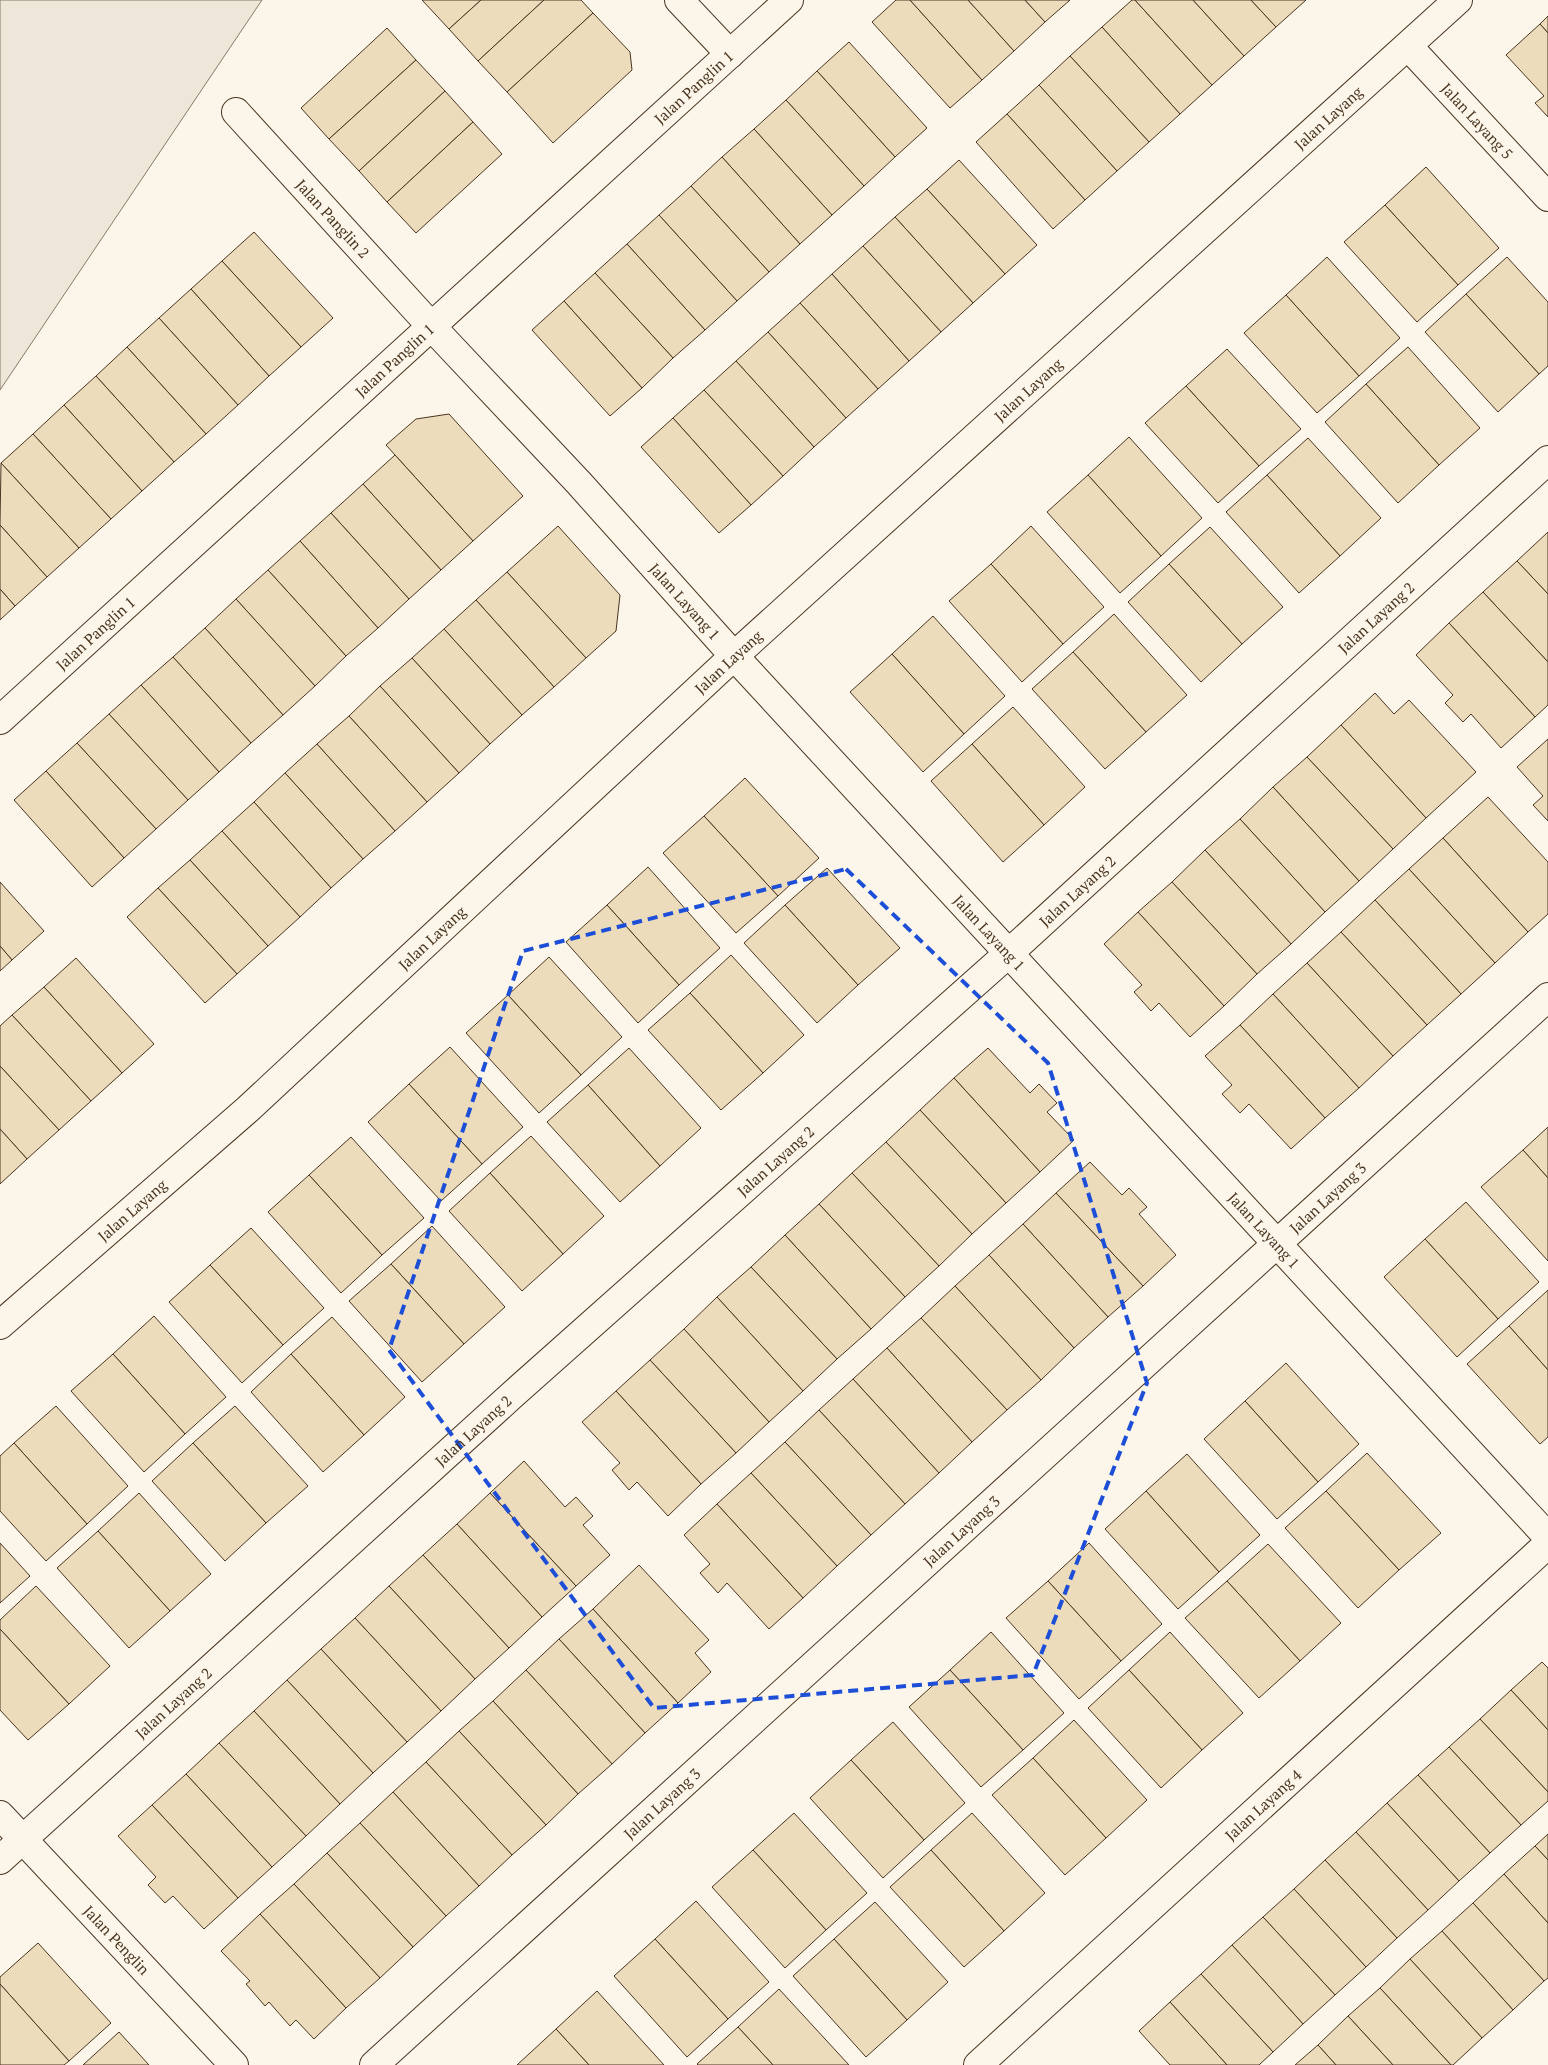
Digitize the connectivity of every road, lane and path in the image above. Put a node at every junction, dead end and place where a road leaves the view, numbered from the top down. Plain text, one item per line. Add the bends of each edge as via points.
1 (679, 0) edge
2 (789, 0) edge
3 (1458, 0) edge
4 (1408, 46) junction
5 (730, 54) junction
6 (236, 112) dead end
7 (1548, 197) edge
8 (431, 326) junction
9 (1548, 460) edge
10 (734, 656) junction
11 (0, 720) edge
12 (1009, 953) junction
13 (1548, 998) edge
14 (1277, 1244) junction
15 (0, 1325) edge
16 (1548, 1537) edge
17 (1548, 1544) edge
18 (0, 1815) edge
19 (23, 1839) junction
20 (0, 1860) edge
21 (234, 2065) edge
22 (374, 2065) edge
23 (978, 2065) edge

1 - 5 street
2 - 5 street, Jalan Panglin 1
3 - 4 street, Jalan Layang
4 - 7 street, Jalan Layang 5
4 - 10 street, Jalan Layang
5 - 8 street, Jalan Panglin 1
6 - 8 street, Jalan Panglin 2
8 - 10 street, Jalan Layang 1
8 - 11 street, Jalan Panglin 1
9 - 12 street, Jalan Layang 2
10 - 12 street, Jalan Layang 1
10 - 15 street, Jalan Layang via 248,1109
12 - 14 street, Jalan Layang 1
12 - 19 street, Jalan Layang 2 via 511,1396
13 - 14 street, Jalan Layang 3
14 - 16 street, Jalan Layang 1
14 - 22 street, Jalan Layang 3
17 - 23 street, Jalan Layang 4
18 - 19 street, Jalan Penglin
19 - 20 street, Jalan Layang 2
19 - 21 street, Jalan Penglin

